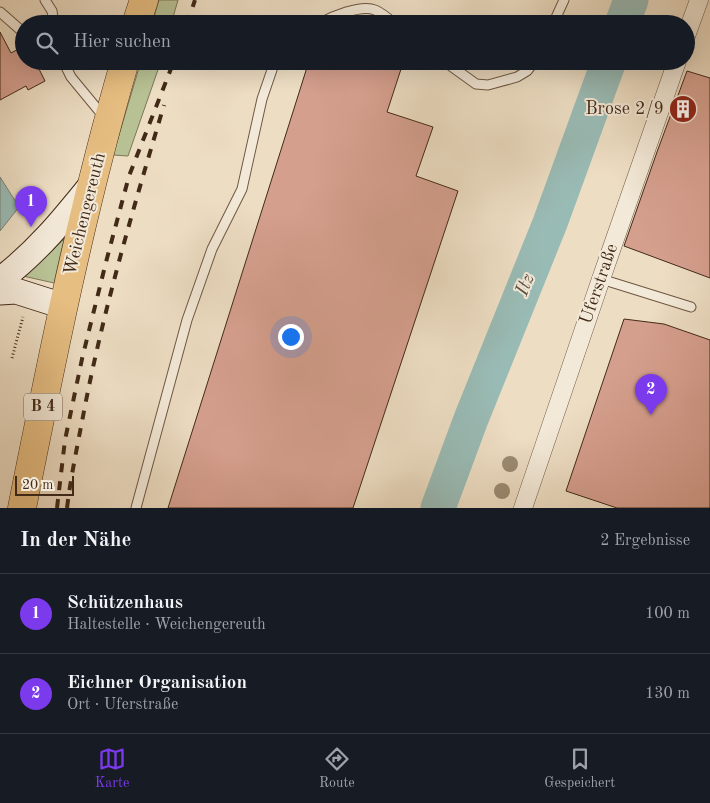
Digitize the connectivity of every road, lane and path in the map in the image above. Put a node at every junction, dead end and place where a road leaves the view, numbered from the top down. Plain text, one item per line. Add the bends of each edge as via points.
1 (45, 0) edge
2 (144, 0) edge
3 (564, 0) edge
4 (699, 0) edge
5 (0, 12) edge
6 (53, 15) edge
7 (139, 15) edge
8 (337, 15) edge
9 (382, 15) edge
10 (557, 15) edge
11 (694, 15) edge
12 (15, 25) edge
13 (68, 70) edge
14 (122, 70) edge
15 (272, 70) edge
16 (457, 70) edge
17 (528, 70) edge
18 (674, 70) edge
19 (108, 121) junction
20 (92, 184) junction
21 (601, 279) junction
22 (0, 280) edge
23 (0, 292) edge
24 (28, 294) junction
25 (63, 306) junction
26 (691, 307) dead end
27 (12, 358) dead end
28 (22, 508) edge
29 (136, 508) edge
30 (523, 508) edge

1 - 6 lane
2 - 7 main road
3 - 10 lane
4 - 11 street
5 - 12 lane
8 - 9 lane via 365,8
13 - 19 lane
14 - 19 main road, Weichengereuth / B 4
15 - 29 lane via 262,98 242,188 212,249 187,320
16 - 17 lane via 476,84 488,85 517,77
18 - 21 street, Uferstraße
19 - 20 main road, Weichengereuth / B 4
20 - 22 street via 57,228 23,263
20 - 25 main road, Weichengereuth / B 4
21 - 26 lane
21 - 30 street, Uferstraße
23 - 24 street
24 - 25 street
24 - 27 path
25 - 28 main road, B 4

